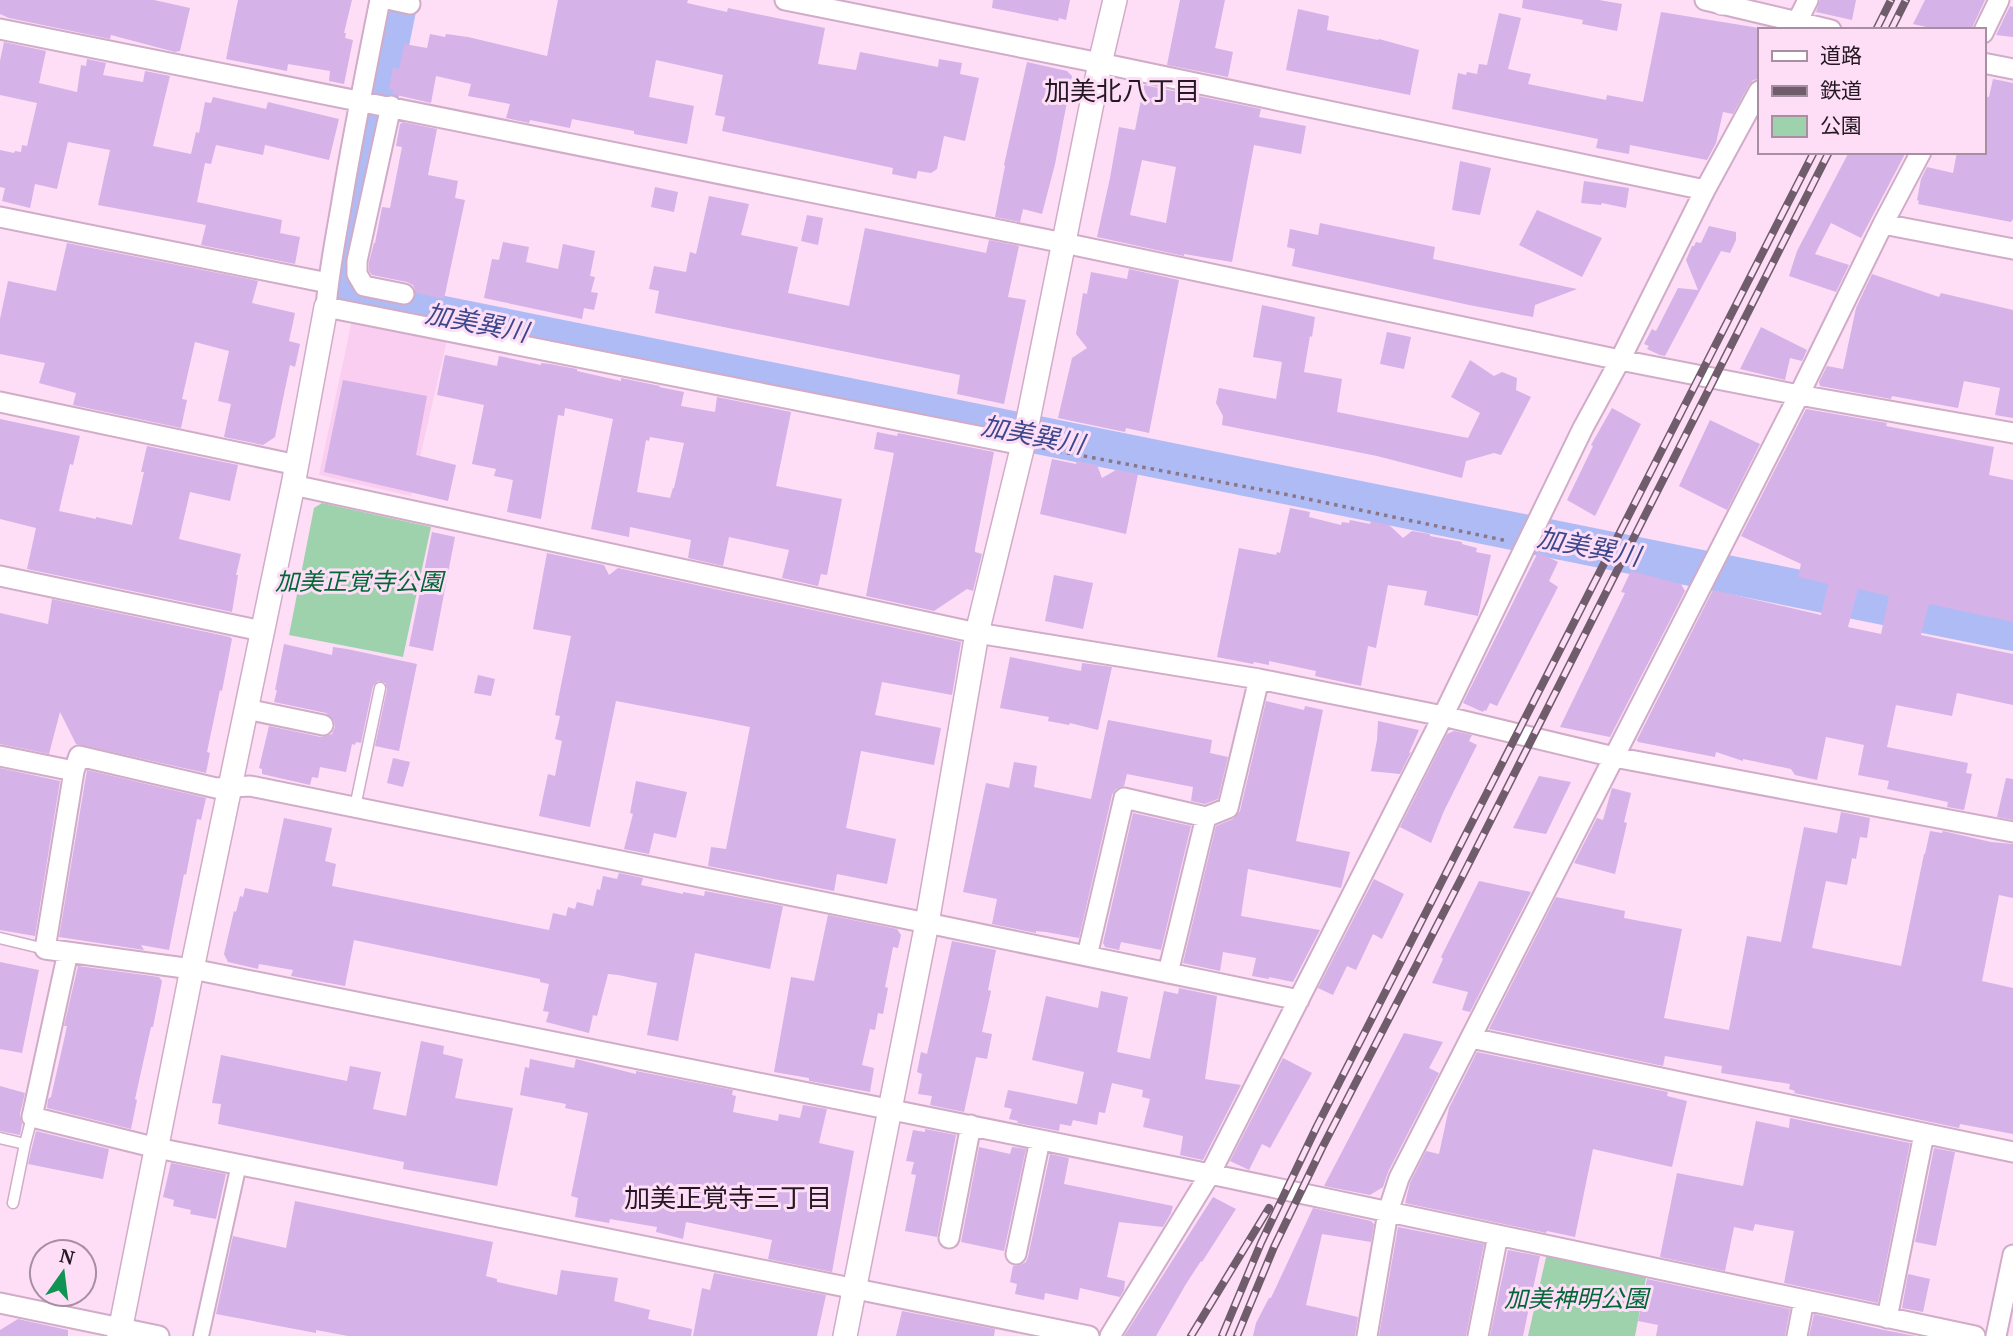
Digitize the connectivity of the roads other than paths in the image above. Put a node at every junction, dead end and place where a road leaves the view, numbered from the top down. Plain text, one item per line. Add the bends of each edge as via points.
1 (380, 0) edge
2 (785, 0) edge
3 (1115, 0) edge
4 (1808, 0) edge
5 (1999, 0) edge
6 (1716, 1) edge
7 (1795, 26) edge
8 (1812, 28) edge
9 (0, 29) edge
10 (1985, 29) edge
11 (1100, 63) junction
12 (1985, 63) edge
13 (2013, 69) edge
14 (1758, 93) edge
15 (376, 104) junction
16 (1920, 154) edge
17 (1705, 190) junction
18 (0, 217) edge
19 (354, 220) junction
20 (1883, 224) junction
21 (1064, 243) junction
22 (2013, 249) edge
23 (346, 259) junction
24 (328, 283) junction
25 (404, 294) dead end
26 (327, 307) junction
27 (1620, 359) junction
28 (1799, 395) junction
29 (0, 402) edge
30 (2013, 433) edge
31 (1025, 436) junction
32 (295, 475) junction
33 (0, 576) edge
34 (261, 631) junction
35 (977, 633) junction
36 (1259, 679) junction
37 (380, 688) dead end
38 (246, 709) junction
39 (1443, 716) junction
40 (323, 725) dead end
41 (0, 756) edge
42 (1614, 757) junction
43 (74, 771) junction
44 (230, 786) junction
45 (355, 807) junction
46 (1206, 817) junction
47 (2013, 832) edge
48 (927, 923) junction
49 (0, 938) edge
50 (45, 949) junction
51 (68, 952) junction
52 (1087, 956) junction
53 (192, 969) junction
54 (1168, 973) junction
55 (1299, 1000) junction
56 (1471, 1038) junction
57 (890, 1109) junction
58 (32, 1117) junction
59 (971, 1125) junction
60 (1924, 1133) junction
61 (0, 1138) edge
62 (1040, 1139) junction
63 (24, 1144) junction
64 (157, 1148) junction
65 (2013, 1152) edge
66 (239, 1164) junction
67 (1210, 1174) junction
68 (13, 1202) dead end
69 (1388, 1212) junction
70 (1498, 1235) junction
71 (949, 1238) dead end
72 (1016, 1254) dead end
73 (2013, 1255) edge
74 (854, 1289) junction
75 (1804, 1300) junction
76 (0, 1303) edge
77 (1887, 1318) junction
78 (120, 1332) edge
79 (159, 1336) edge
80 (201, 1336) edge
81 (845, 1336) edge
82 (1089, 1336) edge
83 (1110, 1336) edge
84 (1367, 1336) edge
85 (1478, 1336) edge
86 (1797, 1336) edge
87 (1975, 1336) edge
88 (1996, 1336) edge

1 - 15 street
2 - 11 street
3 - 11 street
4 - 7 street
5 - 10 street
6 - 7 street
7 - 8 street
9 - 15 street
11 - 17 street
11 - 21 street
12 - 13 street
14 - 17 street
15 - 19 street
15 - 19 street
15 - 21 street
16 - 20 street
17 - 27 street
18 - 24 street
19 - 23 street
19 - 23 street
20 - 22 street
20 - 28 street
21 - 27 street
21 - 31 street
23 - 24 street
23 - 25 street via 364,286
24 - 26 street
26 - 31 street
26 - 32 street
27 - 28 street
27 - 39 street
28 - 30 street
28 - 42 street
29 - 32 street
31 - 35 street
32 - 34 street
32 - 35 street
33 - 34 street
34 - 38 street
35 - 36 street
35 - 48 street
36 - 39 street
36 - 46 street via 1228,808
37 - 45 lane
38 - 40 street
38 - 44 street
39 - 42 street
39 - 55 street
41 - 43 street
42 - 47 street
42 - 56 street
43 - 44 street via 79,756 216,788
43 - 50 street
44 - 45 street
44 - 53 street
45 - 48 street
46 - 52 street via 1124,798
46 - 54 street
48 - 52 street
48 - 57 street
49 - 50 lane
50 - 51 street
51 - 53 street
51 - 58 street
52 - 54 street
53 - 57 street
53 - 64 street
54 - 55 street
55 - 67 street
56 - 60 street
56 - 69 street via 1399,1178
57 - 59 street
57 - 74 street
58 - 63 lane
58 - 64 street
59 - 62 street
59 - 71 street
60 - 65 street
60 - 77 street
61 - 63 lane
62 - 67 street
62 - 72 street
63 - 68 lane
64 - 66 street
64 - 78 street
66 - 74 street
66 - 80 street
67 - 69 street
67 - 83 street
69 - 70 street
69 - 84 street
70 - 75 street
70 - 85 street
73 - 88 street
74 - 81 street
74 - 82 street
75 - 77 street
75 - 86 street
76 - 78 street
77 - 87 street
78 - 79 street

